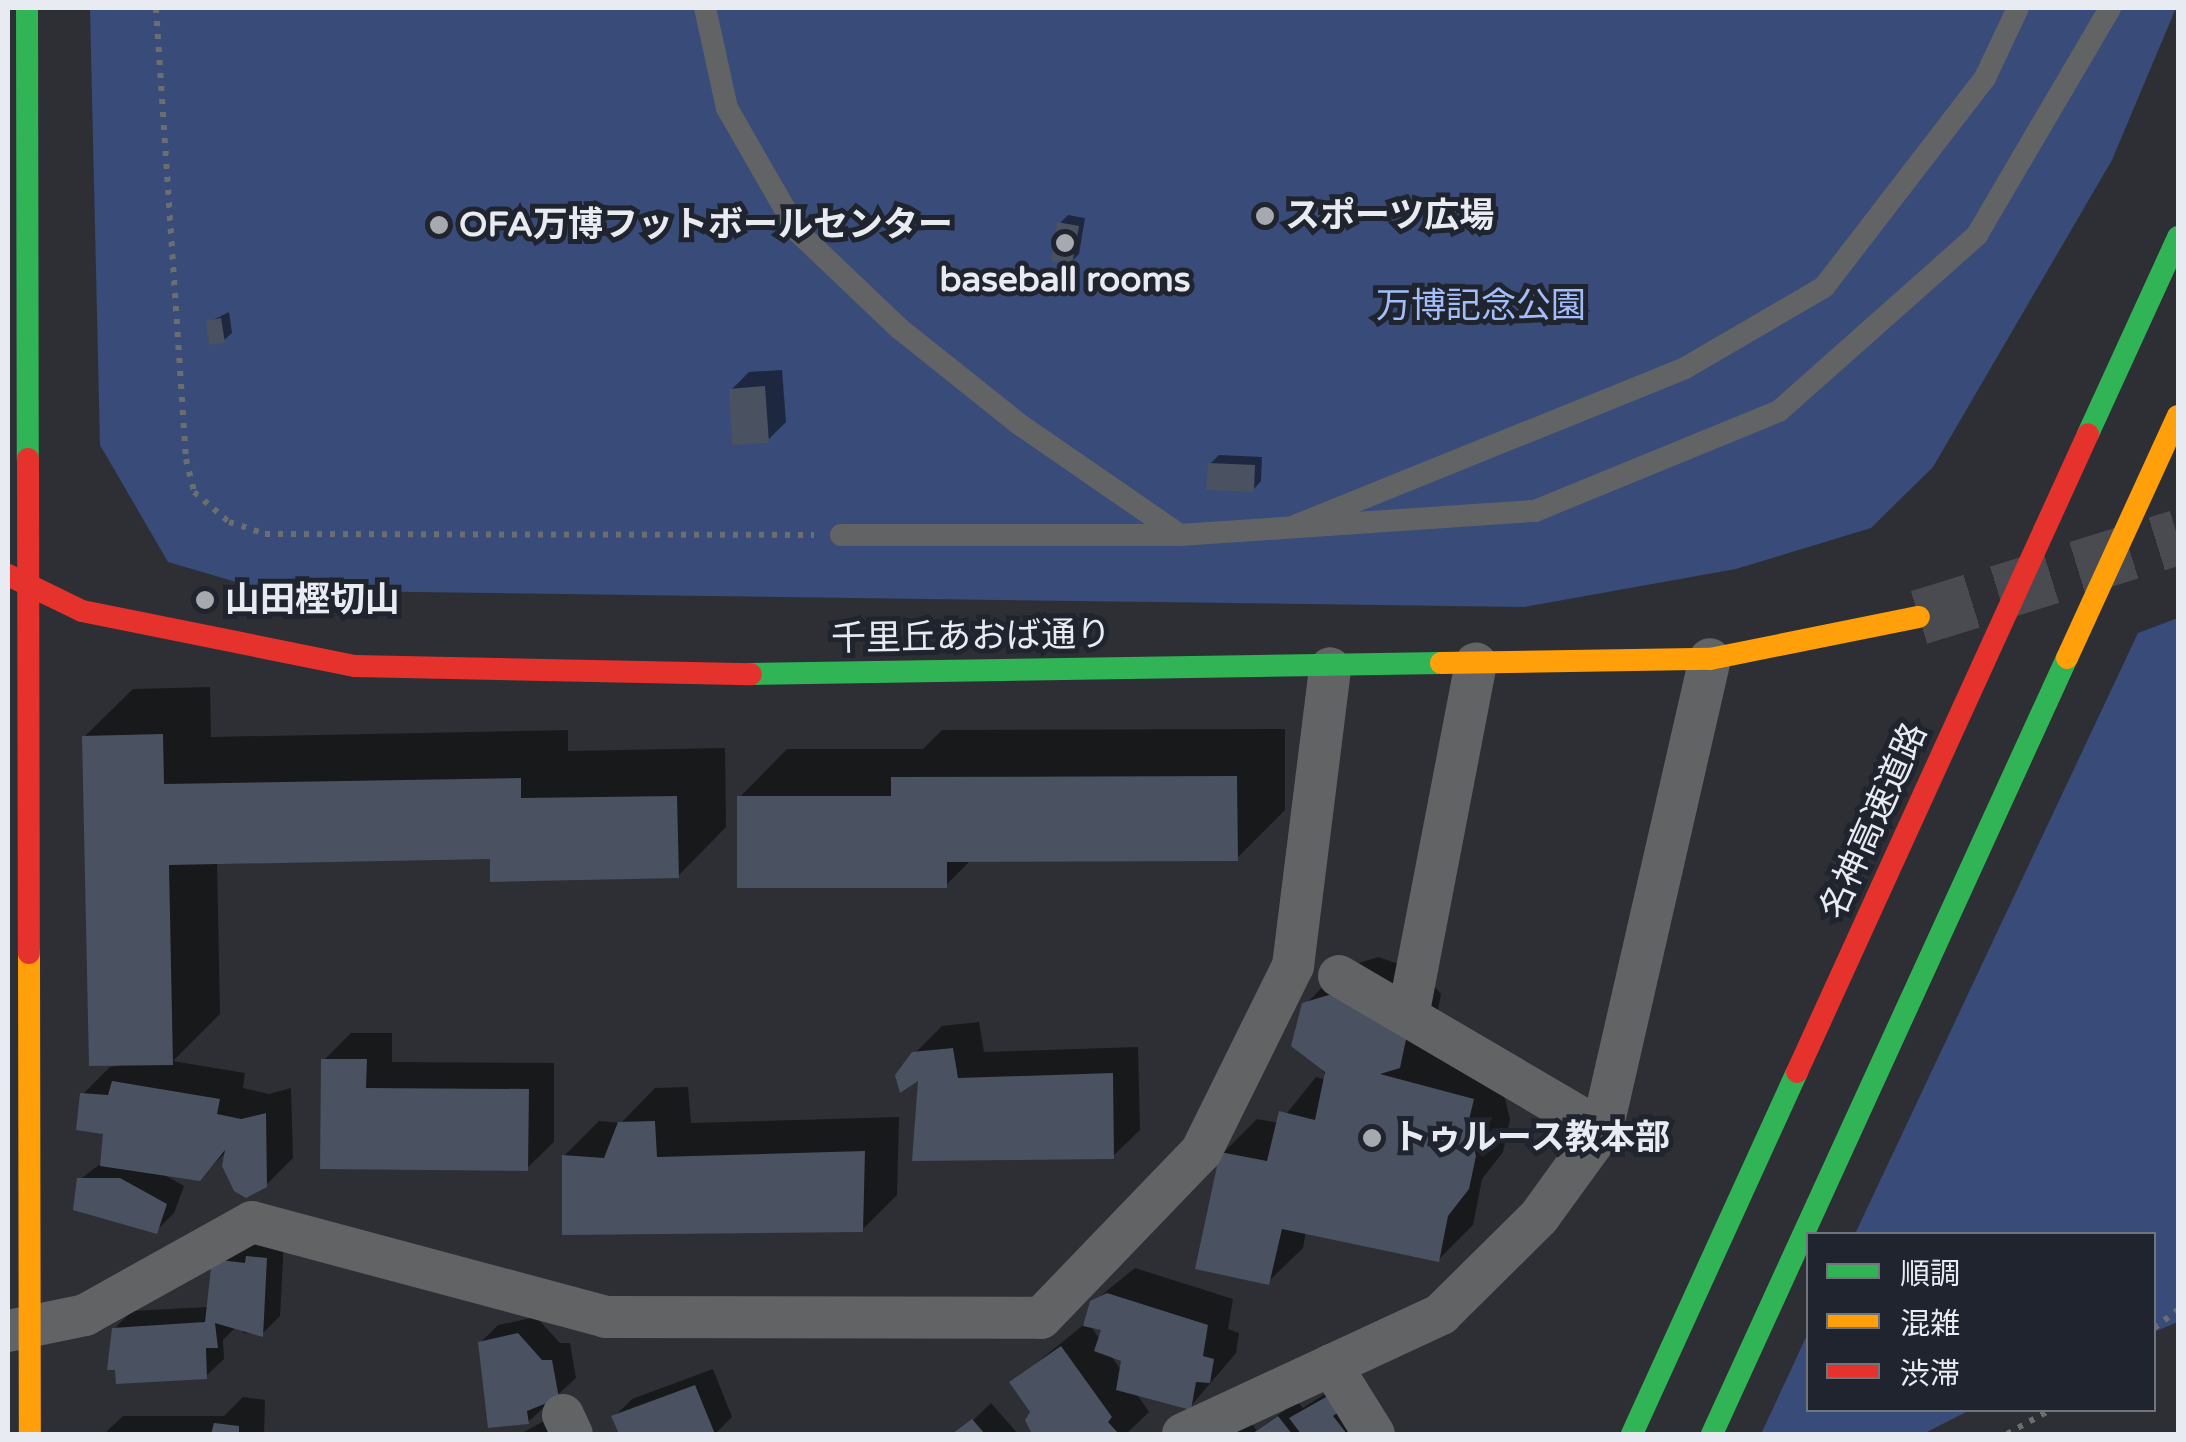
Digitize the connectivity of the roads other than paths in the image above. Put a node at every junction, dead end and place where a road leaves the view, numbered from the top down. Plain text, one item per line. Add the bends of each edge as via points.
1 (27, 8) edge
2 (705, 8) edge
3 (2018, 8) edge
4 (2110, 8) edge
5 (2178, 237) edge
6 (2178, 416) edge
7 (1280, 532) junction
8 (841, 535) road end
9 (1180, 535) junction
10 (8, 575) edge
11 (30, 586) junction
12 (1920, 616) tunnel mouth
13 (1710, 659) junction
14 (1476, 664) junction
15 (1330, 668) junction
16 (1338, 976) dead end
17 (1408, 1016) junction
18 (1602, 1130) junction
19 (19, 1330) edge
20 (1331, 1365) junction
21 (30, 1434) edge
22 (1184, 1434) edge
23 (1374, 1434) edge
24 (1632, 1434) edge
25 (1712, 1434) edge

1 - 11 main road
2 - 9 lane via 727,108 798,232 900,329 1019,424
3 - 7 lane via 1985,78 1824,286 1685,368
4 - 7 lane via 1977,236 1779,411 1535,511
5 - 24 main road, 名神高速道路
6 - 25 main road
7 - 9 lane
8 - 9 lane
10 - 11 main road, 千里丘あおば通り
11 - 15 main road, 千里丘あおば通り via 82,611 354,666 684,676
11 - 19 main road
12 - 13 main road, 千里丘あおば通り
13 - 14 main road, 千里丘あおば通り
13 - 18 street
14 - 15 main road, 千里丘あおば通り
14 - 17 street
15 - 19 street via 1293,966 1201,1152 1041,1318 606,1317 252,1222 85,1315
16 - 17 street
17 - 18 street
18 - 20 street via 1540,1217 1441,1314
19 - 21 main road
20 - 22 street
20 - 23 street

